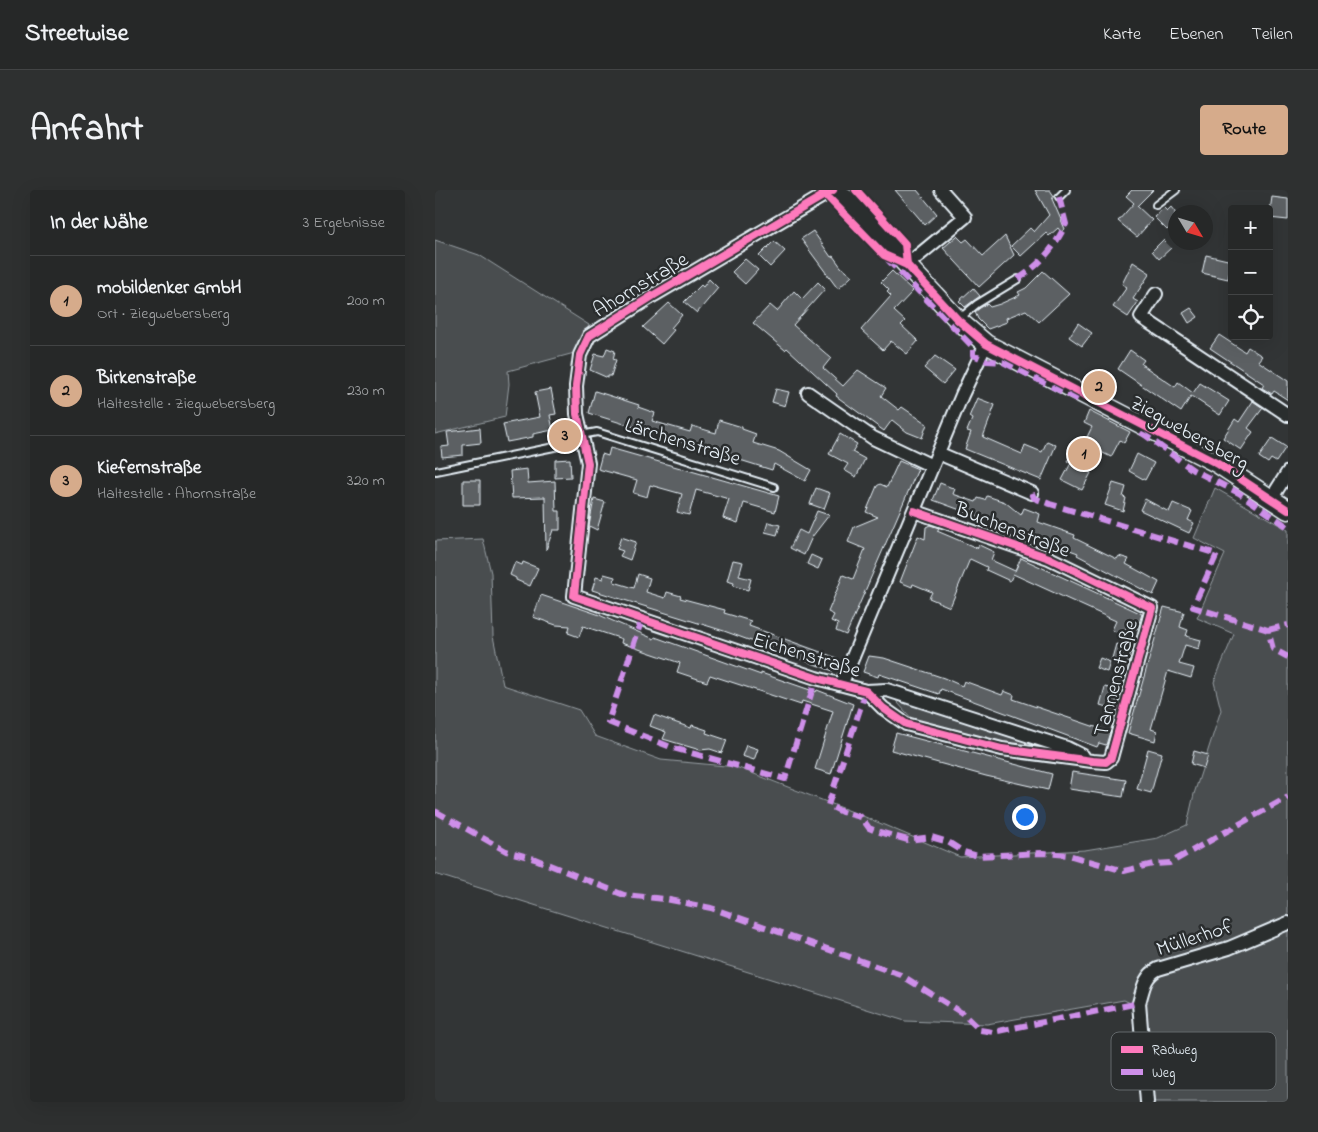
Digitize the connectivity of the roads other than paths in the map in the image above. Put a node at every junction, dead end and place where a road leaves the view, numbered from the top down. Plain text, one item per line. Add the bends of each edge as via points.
1 (833, 190) edge
2 (837, 190) edge
3 (941, 190) edge
4 (1066, 190) edge
5 (1176, 190) edge
6 (1059, 197) dead end
7 (1156, 205) dead end
8 (907, 264) junction
9 (1019, 279) dead end
10 (1156, 294) dead end
11 (958, 320) junction
12 (986, 344) junction
13 (807, 393) dead end
14 (1288, 415) edge
15 (581, 435) junction
16 (938, 453) junction
17 (932, 466) junction
18 (436, 471) dead end
19 (1288, 472) edge
20 (774, 486) dead end
21 (1032, 493) dead end
22 (1271, 499) junction
23 (1288, 510) edge
24 (914, 511) junction
25 (574, 596) joint
26 (1152, 608) joint
27 (842, 683) junction
28 (866, 691) junction
29 (1111, 758) joint
30 (1092, 761) junction
31 (1288, 923) edge
32 (1141, 1032) edge

1 - 15 street, Ahornstraße via 589,336 580,355 576,386
2 - 8 main road, Ziegwebersberg
3 - 8 street via 965,218
4 - 6 lane
5 - 7 lane
8 - 11 main road, Ziegwebersberg
9 - 11 lane via 977,304
10 - 14 street via 1141,317
11 - 12 main road, Ziegwebersberg
12 - 16 street
12 - 22 main road, Ziegwebersberg via 1194,451
13 - 17 street via 873,438
15 - 18 lane via 565,445
15 - 20 lane, Lärchenstraße via 597,432
15 - 25 street, Ahornstraße via 587,463
16 - 17 street
16 - 21 street
17 - 24 street
19 - 22 street
22 - 23 main road, Ziegwebersberg
24 - 26 street, Buchenstraße via 1049,558
24 - 27 street
25 - 27 street, Eichenstraße via 816,678
26 - 29 street, Tannenstraße
27 - 28 street, Eichenstraße
28 - 30 street, Eichenstraße via 887,690 1067,748
28 - 30 street, Eichenstraße via 906,724 1002,749
29 - 30 street, Eichenstraße via 1105,762
31 - 32 street, Müllerhof via 1229,948 1150,974 1142,988 1139,1003

